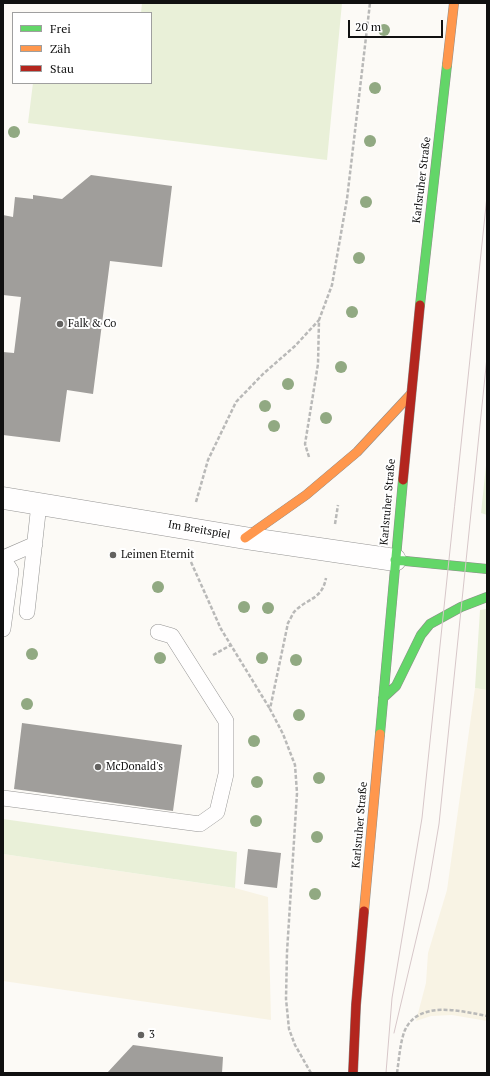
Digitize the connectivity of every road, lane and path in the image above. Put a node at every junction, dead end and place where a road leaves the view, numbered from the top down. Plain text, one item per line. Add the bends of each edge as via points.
1 (370, 3) edge
2 (454, 3) edge
3 (319, 320) junction
4 (410, 395) junction
5 (327, 478) junction
6 (3, 498) edge
7 (39, 504) junction
8 (191, 529) junction
9 (245, 538) junction
10 (35, 544) junction
11 (330, 551) junction
12 (3, 558) edge
13 (395, 560) junction
14 (487, 570) edge
15 (487, 597) edge
16 (27, 612) dead end
17 (3, 629) edge
18 (158, 632) dead end
19 (383, 698) junction
20 (270, 709) junction
21 (3, 798) edge
22 (487, 1016) edge
23 (311, 1073) edge
24 (353, 1073) edge
25 (396, 1073) edge

1 - 3 path via 347,199 332,285
2 - 4 main road, Karlsruher Straße
3 - 5 path via 318,364 305,444 307,454
3 - 8 path via 236,402 208,460
4 - 5 main road via 357,452
4 - 13 main road, Karlsruher Straße
5 - 9 main road
5 - 11 path via 340,494
6 - 7 street, Im Breitspiel
7 - 8 street, Im Breitspiel
7 - 10 lane
8 - 9 street, Im Breitspiel
8 - 20 path via 191,562 221,628
9 - 11 street, Im Breitspiel
10 - 12 lane
10 - 16 lane
11 - 13 street, Im Breitspiel
11 - 20 path via 324,588 294,612 288,623
12 - 17 lane via 11,571
13 - 14 main road
13 - 19 main road, Karlsruher Straße
15 - 19 main road via 461,607 430,624 421,635 396,686
18 - 21 lane via 172,636 226,721 226,774 217,812 200,824
19 - 24 main road, Karlsruher Straße via 356,1005
20 - 23 path via 295,765 297,793 286,999 289,1029
22 - 25 path via 439,1010 414,1017 405,1031

